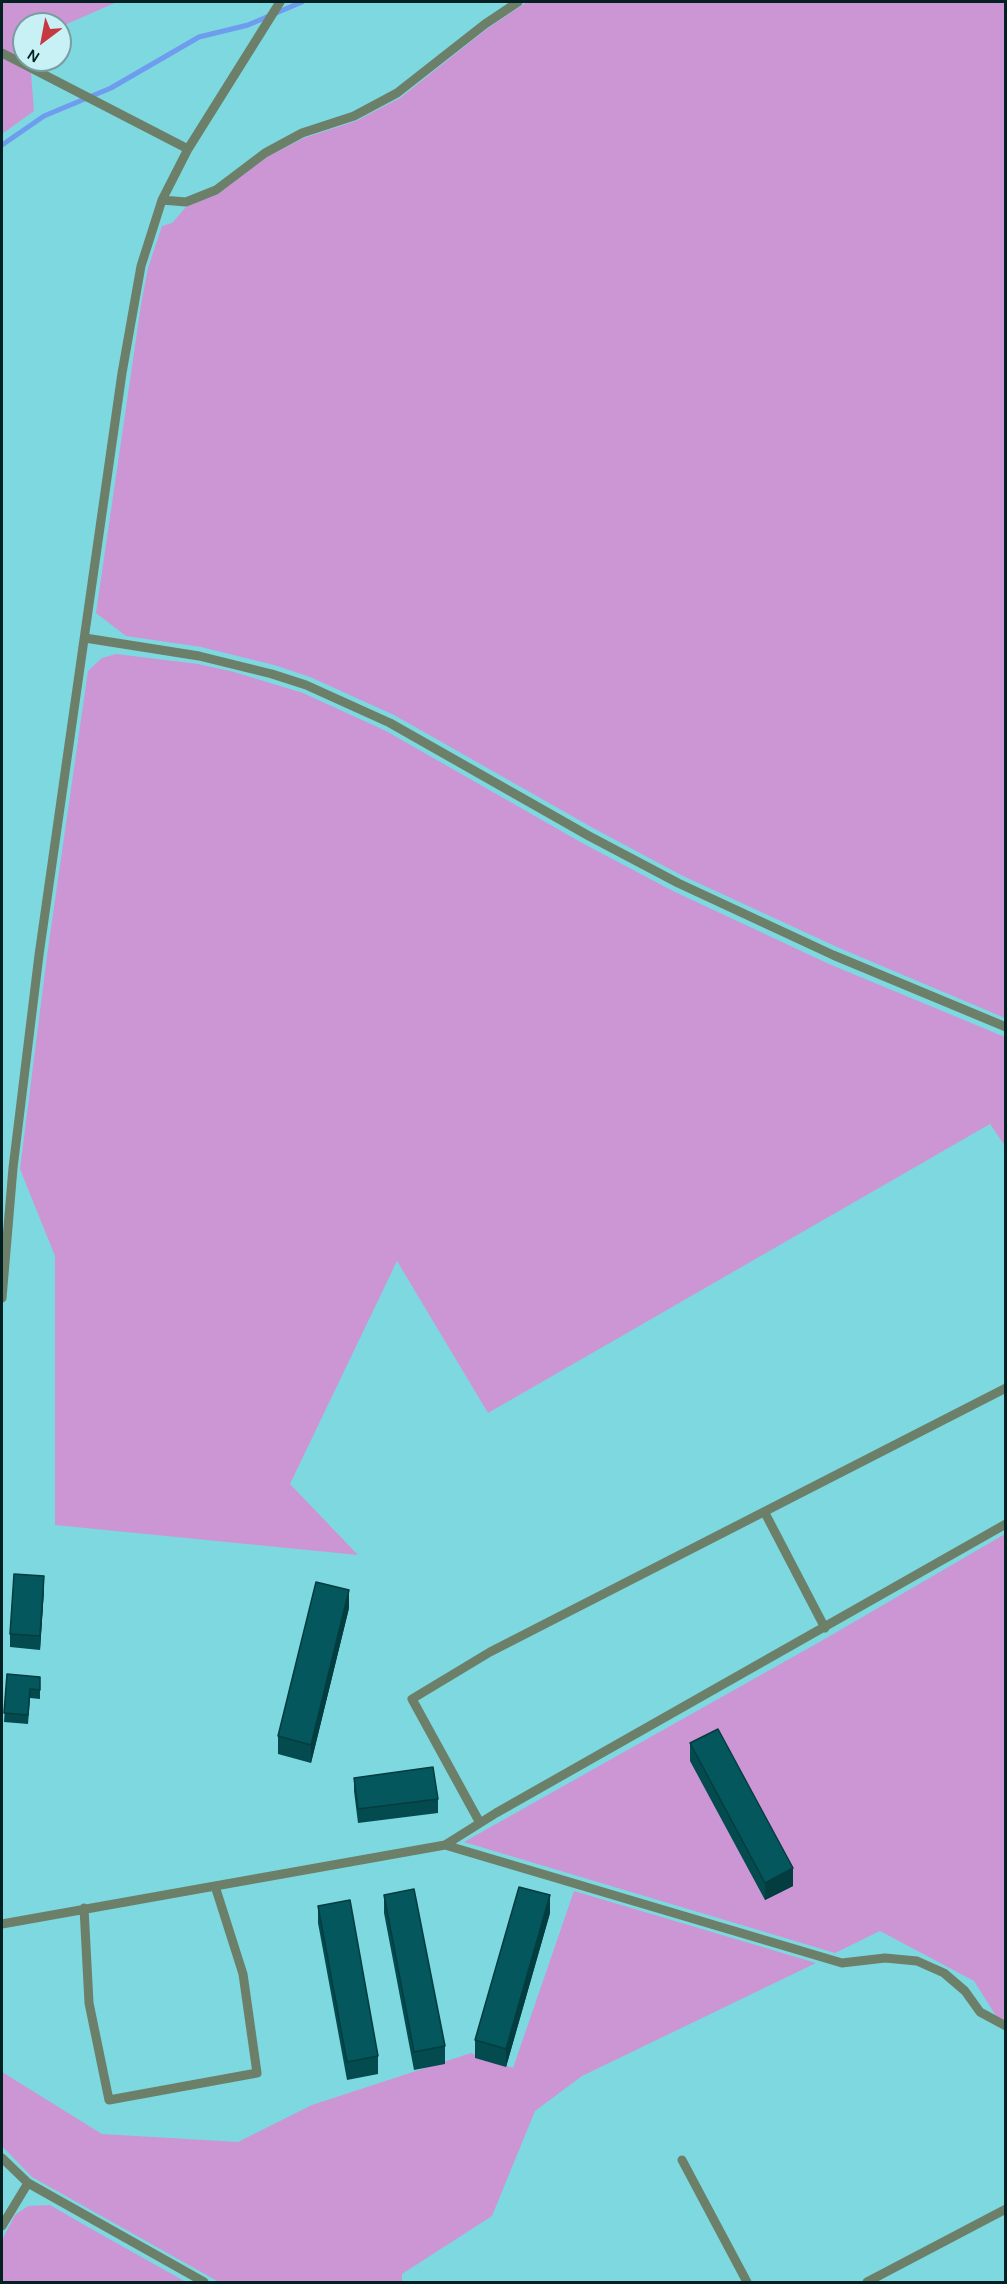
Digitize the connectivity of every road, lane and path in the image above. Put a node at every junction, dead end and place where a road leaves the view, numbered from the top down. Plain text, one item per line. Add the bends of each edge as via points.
1 (280, 2) edge
2 (518, 2) edge
3 (2, 52) edge
4 (188, 149) junction
5 (162, 200) junction
6 (85, 638) junction
7 (1005, 1027) edge
8 (2, 1298) edge
9 (1005, 1388) edge
10 (765, 1513) junction
11 (1005, 1524) edge
12 (825, 1628) junction
13 (480, 1824) junction
14 (445, 1845) junction
15 (215, 1886) junction
16 (84, 1908) junction
17 (2, 1924) edge
18 (1005, 2026) edge
19 (2, 2158) edge
20 (682, 2160) dead end
21 (28, 2183) junction
22 (1005, 2208) edge
23 (2, 2226) edge
24 (204, 2283) edge
25 (747, 2283) edge
26 (867, 2283) edge

1 - 4 lane
2 - 5 lane via 397,93 354,116 302,134 265,153 216,190 186,202
3 - 4 lane
4 - 5 lane
5 - 6 lane via 133,304
6 - 7 lane via 200,656 306,685 390,723 678,883 833,956
6 - 8 lane via 12,1168
9 - 10 lane
10 - 12 lane
10 - 13 lane via 490,1652 412,1699
11 - 12 lane
12 - 13 lane
13 - 14 lane
14 - 15 lane
14 - 18 lane via 842,1963 885,1958 916,1961 950,1977 980,2012
15 - 16 lane
15 - 16 lane via 243,1974 257,2073 109,2100 89,2003
16 - 17 lane
19 - 21 lane
20 - 25 lane
21 - 23 lane
21 - 24 lane
22 - 26 lane

